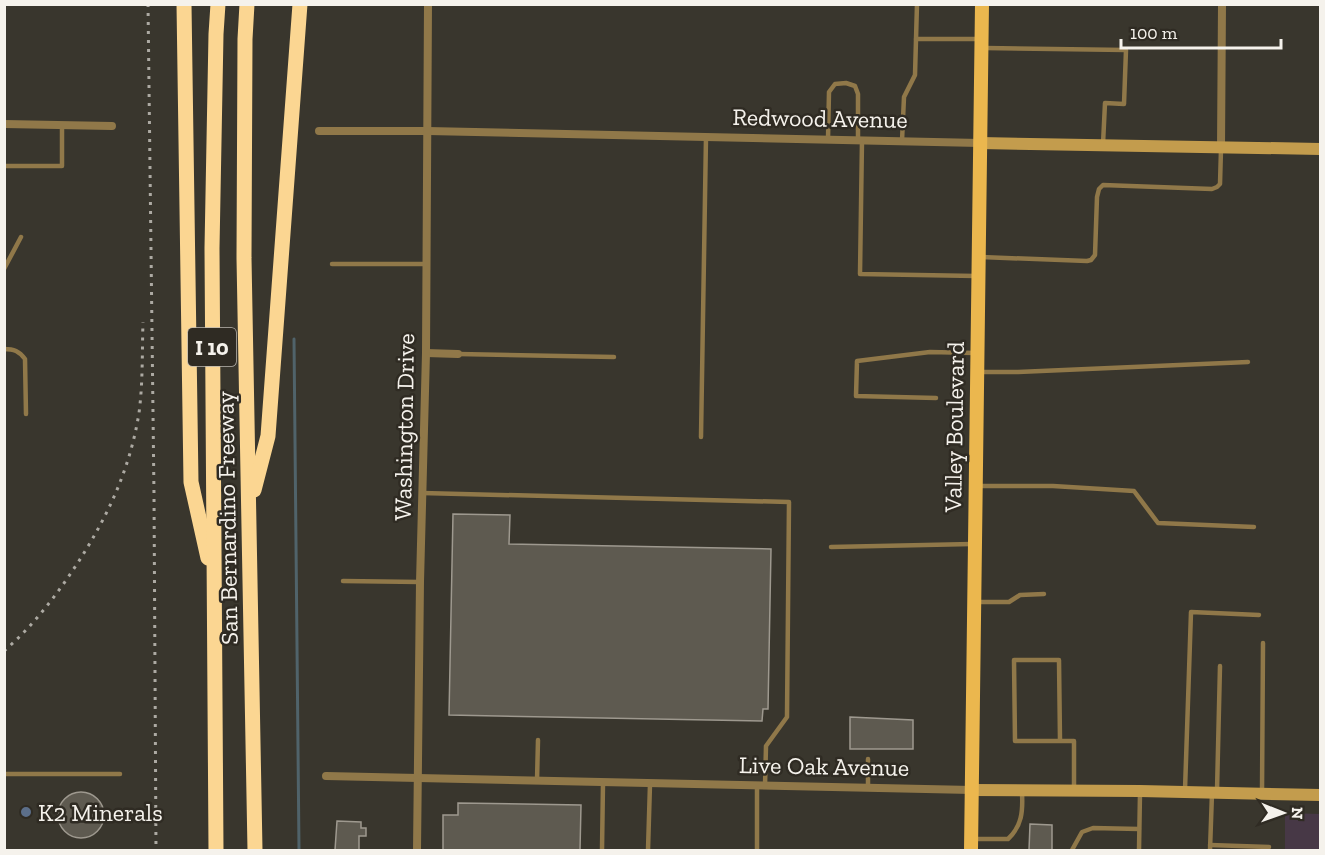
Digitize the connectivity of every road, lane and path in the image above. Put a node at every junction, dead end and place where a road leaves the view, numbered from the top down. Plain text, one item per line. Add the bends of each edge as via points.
1 (184, 4) edge
2 (218, 4) edge
3 (247, 4) edge
4 (300, 4) edge
5 (429, 4) edge
6 (917, 4) edge
7 (982, 4) edge
8 (1222, 4) edge
9 (916, 39) junction
10 (982, 43) junction
11 (4, 124) edge
12 (62, 126) junction
13 (112, 126) dead end
14 (319, 131) dead end
15 (428, 131) junction
16 (706, 137) junction
17 (828, 140) junction
18 (860, 140) junction
19 (902, 141) junction
20 (980, 143) junction
21 (1103, 145) junction
22 (1221, 147) junction
23 (1320, 149) edge
24 (4, 166) edge
25 (21, 237) dead end
26 (979, 257) junction
27 (332, 264) dead end
28 (427, 264) junction
29 (4, 269) edge
30 (978, 276) junction
31 (4, 349) edge
32 (426, 353) junction
33 (977, 353) junction
34 (458, 354) joint
35 (614, 357) dead end
36 (1248, 362) dead end
37 (977, 372) junction
38 (936, 398) dead end
39 (26, 414) dead end
40 (701, 437) dead end
41 (975, 486) junction
42 (422, 493) junction
43 (249, 510) junction
44 (1254, 527) dead end
45 (975, 544) junction
46 (831, 548) dead end
47 (344, 581) dead end
48 (420, 582) junction
49 (214, 589) junction
50 (1044, 594) dead end
51 (974, 602) junction
52 (1259, 615) dead end
53 (1263, 644) dead end
54 (1220, 666) dead end
55 (538, 740) dead end
56 (1059, 741) junction
57 (868, 759) dead end
58 (4, 774) edge
59 (120, 774) dead end
60 (326, 776) dead end
61 (417, 778) junction
62 (537, 781) junction
63 (603, 783) junction
64 (650, 784) junction
65 (761, 786) junction
66 (868, 788) junction
67 (972, 790) junction
68 (1022, 791) junction
69 (1074, 791) junction
70 (1140, 791) junction
71 (1185, 793) junction
72 (1215, 793) junction
73 (1262, 794) junction
74 (1320, 795) edge
75 (1139, 829) junction
76 (971, 845) edge
77 (1269, 847) dead end
78 (1210, 848) edge
79 (216, 850) edge
80 (255, 850) edge
81 (417, 850) edge
82 (602, 850) edge
83 (648, 850) edge
84 (757, 850) edge
85 (1072, 850) edge
86 (1139, 850) edge

1 - 49 highway via 191,482
2 - 49 highway, San Bernardino Freeway / I 10 via 212,248
3 - 43 highway, San Bernardino Freeway / I 10 via 244,258
4 - 43 highway via 268,436
5 - 15 street, Washington Drive
6 - 9 lane
7 - 10 main road, Valley Boulevard
8 - 22 street
9 - 10 lane
9 - 19 lane via 915,75 904,97
10 - 20 main road, Valley Boulevard
10 - 21 lane via 1018,48 1126,50 1124,104 1105,103
11 - 12 street
12 - 13 street
12 - 24 lane via 62,166
14 - 15 street, Redwood Avenue
15 - 16 street, Redwood Avenue
15 - 28 street, Washington Drive
16 - 17 street, Redwood Avenue
16 - 40 lane
17 - 18 street, Redwood Avenue
17 - 18 lane via 829,92 835,84 846,83 855,86 858,94
18 - 19 street, Redwood Avenue
18 - 30 lane via 860,274
19 - 20 street, Redwood Avenue
20 - 21 street, Redwood Avenue
20 - 26 main road, Valley Boulevard
21 - 22 street, Redwood Avenue
22 - 23 street, Redwood Avenue
22 - 26 lane via 1220,184 1212,189 1103,185 1096,197 1095,255 1091,260
25 - 29 lane
26 - 30 main road, Valley Boulevard
27 - 28 lane
28 - 32 street, Washington Drive
30 - 33 main road, Valley Boulevard
31 - 39 lane via 20,352 25,359
32 - 34 street
32 - 42 street, Washington Drive
33 - 37 main road, Valley Boulevard
33 - 38 lane via 930,352 857,361 856,396
34 - 35 lane
36 - 37 lane
37 - 41 main road, Valley Boulevard
41 - 44 lane via 1134,491 1158,523
41 - 45 main road, Valley Boulevard
42 - 48 street, Washington Drive
42 - 65 lane via 789,502 787,717 766,746
43 - 80 highway, San Bernardino Freeway / I 10
45 - 46 lane
45 - 51 main road, Valley Boulevard
47 - 48 lane
48 - 61 street, Washington Drive
49 - 79 highway, San Bernardino Freeway / I 10
50 - 51 lane via 1020,595 1009,602
51 - 67 main road, Valley Boulevard
52 - 71 lane via 1191,612
53 - 73 lane
54 - 72 lane
55 - 62 lane
56 - 56 lane via 1015,741 1014,660 1059,660
56 - 69 lane via 1074,741
57 - 66 lane
58 - 59 lane
60 - 61 street, Live Oak Avenue
61 - 62 street, Live Oak Avenue
61 - 81 street, Washington Drive
62 - 63 street, Live Oak Avenue
63 - 64 street, Live Oak Avenue
63 - 82 lane
64 - 65 street, Live Oak Avenue
64 - 83 lane
65 - 66 street, Live Oak Avenue
65 - 84 lane
66 - 67 street, Live Oak Avenue
67 - 68 street, Live Oak Avenue
67 - 76 main road, Valley Boulevard
68 - 69 street, Live Oak Avenue
68 - 76 lane via 1023,811 1014,834 1008,839
69 - 70 street, Live Oak Avenue
70 - 71 street, Live Oak Avenue
70 - 75 lane
71 - 72 street, Live Oak Avenue
72 - 73 street, Live Oak Avenue
72 - 78 lane
73 - 74 street, Live Oak Avenue
75 - 85 lane via 1093,828 1082,832
75 - 86 lane
77 - 78 lane

